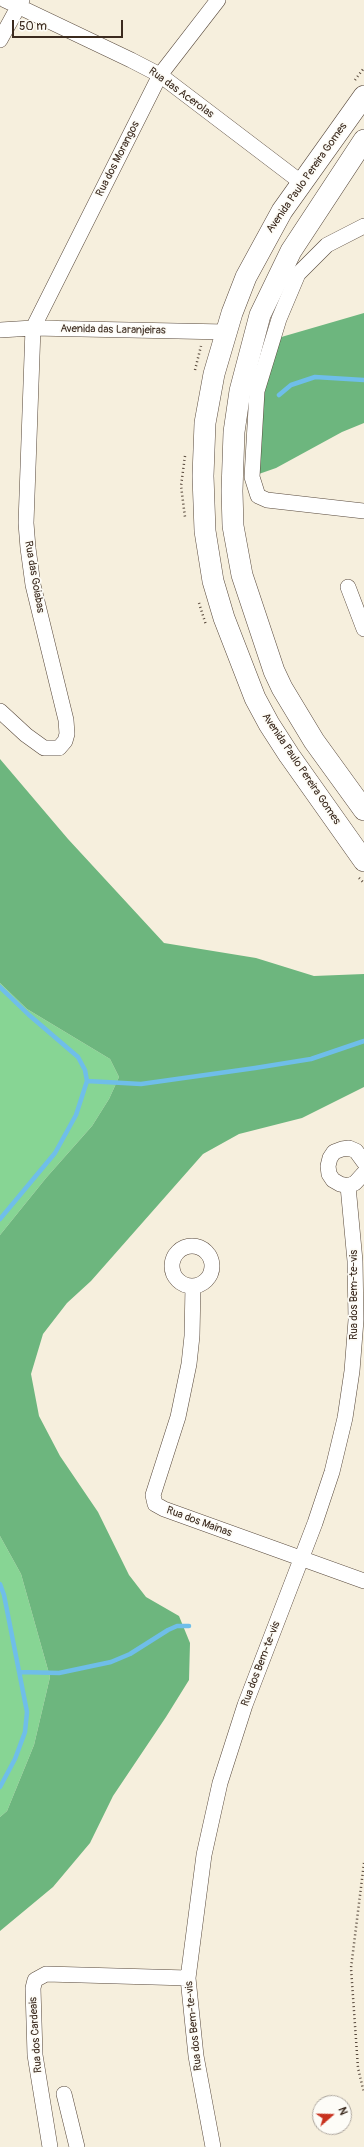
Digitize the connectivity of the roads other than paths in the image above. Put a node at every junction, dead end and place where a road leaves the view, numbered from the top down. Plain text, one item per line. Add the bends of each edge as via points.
1 (218, 0) edge
2 (15, 2) edge
3 (0, 40) edge
4 (160, 75) junction
5 (364, 96) edge
6 (364, 140) edge
7 (302, 183) junction
8 (364, 226) edge
9 (33, 328) junction
10 (0, 330) edge
11 (226, 332) junction
12 (364, 511) edge
13 (348, 587) dead end
14 (364, 628) edge
15 (0, 711) edge
16 (364, 810) edge
17 (364, 861) edge
18 (364, 1162) edge
19 (364, 1173) edge
20 (348, 1186) junction
21 (193, 1286) dead end
22 (301, 1559) junction
23 (364, 1581) edge
24 (188, 1978) junction
25 (64, 2094) dead end
26 (50, 2147) edge
27 (77, 2147) edge
28 (213, 2147) edge

1 - 4 street, Rua dos Morangos
2 - 3 street
2 - 4 street, Rua das Acerolas
4 - 7 street, Rua das Acerolas
4 - 9 street, Rua dos Morangos
5 - 7 main road, Avenida Paulo Pereira Gomes
6 - 16 main road via 291,251 260,315 240,391 233,458 232,508 242,575 274,671 314,741
7 - 11 main road, Avenida Paulo Pereira Gomes via 275,221 256,256
8 - 12 street via 327,244 298,274 279,319 257,391 252,477 258,496 266,500
9 - 10 street, Avenida das Laranjeiras
9 - 11 street, Avenida das Laranjeiras
9 - 15 street, Rua das Goiabas via 26,523 33,585 66,720 65,741 59,748 44,748
11 - 17 main road, Avenida Paulo Pereira Gomes via 210,390 203,452 204,524 213,581 230,633 261,711
13 - 14 street
18 - 20 street via 356,1151 349,1148 334,1152 328,1166 329,1174 333,1180
19 - 20 street via 355,1183
20 - 22 street, Rua dos Bem-te-vis via 356,1305 352,1371 345,1418 332,1472
21 - 22 street, Rua dos Mainas via 188,1364 178,1416 153,1500 164,1509
22 - 23 street, Rua dos Mainas
22 - 24 street, Rua dos Bem-te-vis via 245,1705 220,1784 204,1855
24 - 26 street, Rua dos Cardeais via 46,1974 35,1980 35,2055
24 - 28 street, Rua dos Bem-te-vis via 196,2056
25 - 27 street

